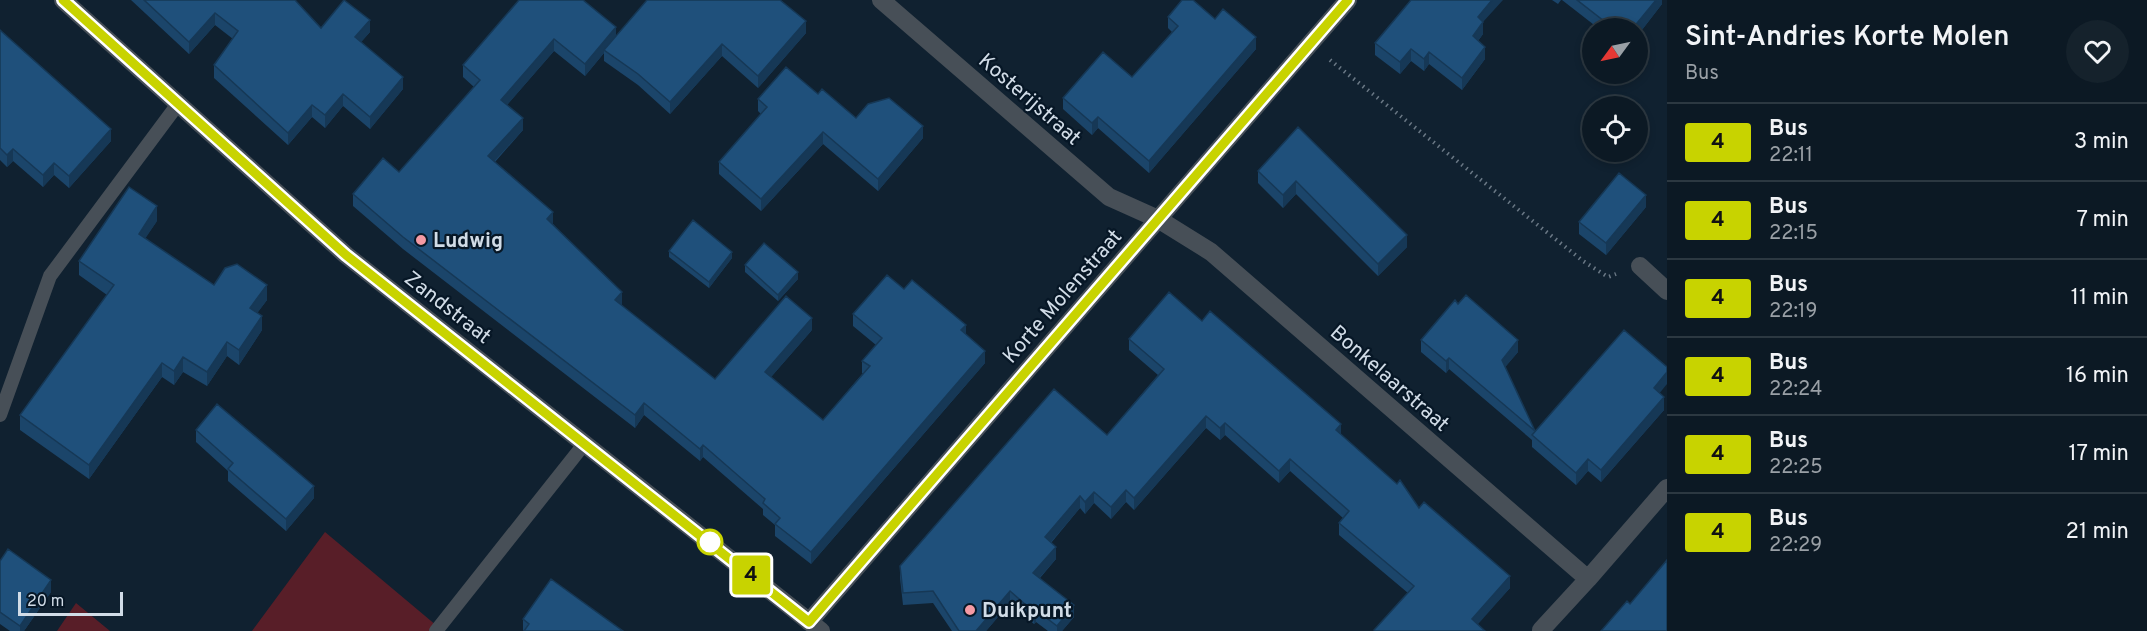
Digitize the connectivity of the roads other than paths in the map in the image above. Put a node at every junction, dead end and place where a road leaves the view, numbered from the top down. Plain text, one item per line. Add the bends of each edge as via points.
1 (63, 0) edge
2 (881, 0) edge
3 (1348, 0) edge
4 (178, 104) junction
5 (1158, 219) junction
6 (1640, 266) road end
7 (1667, 291) edge
8 (0, 415) edge
9 (585, 443) junction
10 (1667, 488) edge
11 (1588, 579) junction
12 (815, 627) edge
13 (1541, 630) edge
14 (436, 631) edge

1 - 4 street, Zandstraat
2 - 5 street, Kosterijstraat via 1109,197
3 - 5 street, Korte Molenstraat
4 - 8 lane via 50,276
4 - 9 street, Zandstraat via 346,255
5 - 11 street, Bonkelaarstraat via 1211,252
5 - 12 street, Korte Molenstraat
6 - 7 street
9 - 12 street, Zandstraat
9 - 14 lane
10 - 11 street
11 - 13 street

